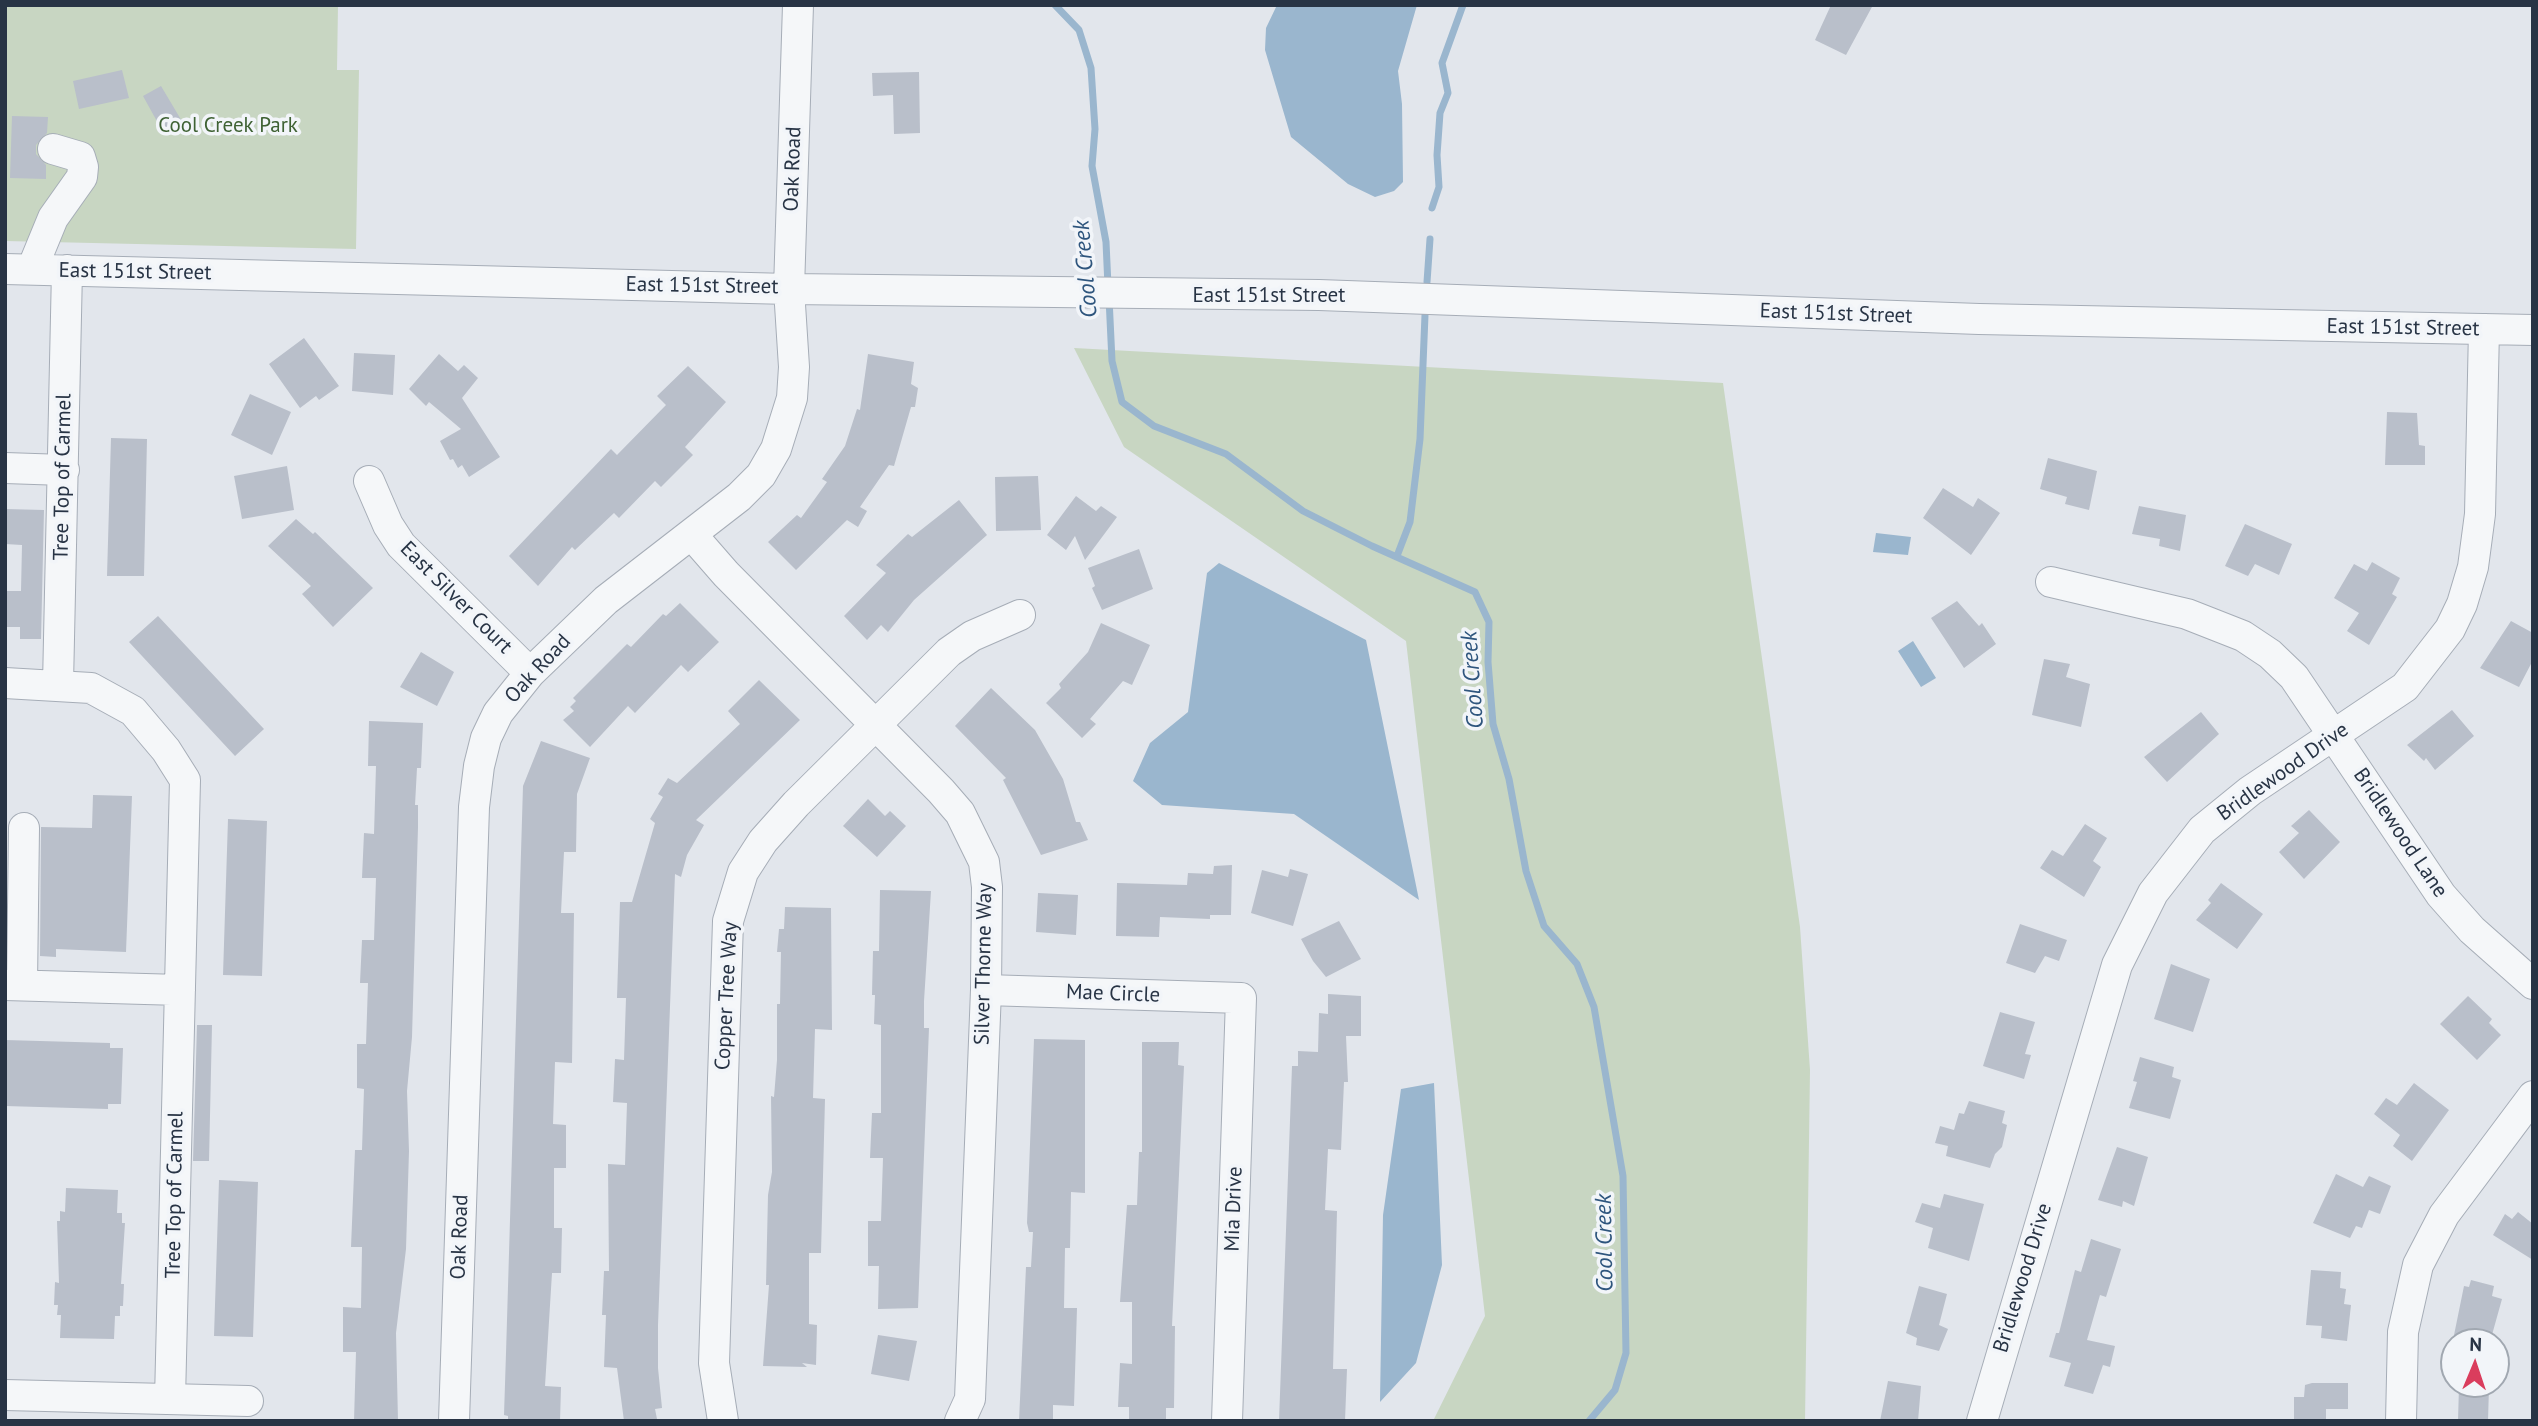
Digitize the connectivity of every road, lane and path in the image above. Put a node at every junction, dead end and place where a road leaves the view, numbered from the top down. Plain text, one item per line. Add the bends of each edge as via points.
1 (798, 5) edge
2 (53, 149) dead end
3 (19, 269) edge
4 (67, 270) junction
5 (789, 289) junction
6 (2484, 329) junction
7 (2533, 330) edge
8 (5, 467) edge
9 (64, 470) junction
10 (369, 481) dead end
11 (692, 535) junction
12 (2050, 582) dead end
13 (1020, 615) dead end
14 (530, 673) junction
15 (5, 683) edge
16 (58, 684) junction
17 (876, 725) junction
18 (2334, 735) junction
19 (24, 828) dead end
20 (2533, 984) edge
21 (13, 985) edge
22 (180, 990) junction
23 (986, 990) junction
24 (1241, 998) joint
25 (2533, 1096) edge
26 (5, 1395) edge
27 (170, 1399) junction
28 (248, 1401) dead end
29 (454, 1421) edge
30 (723, 1421) edge
31 (960, 1421) edge
32 (1227, 1421) edge
33 (1982, 1421) edge
34 (2401, 1421) edge

1 - 5 street, Oak Road
2 - 3 street via 80,157 82,177
3 - 4 street, East 151st Street
4 - 5 street, East 151st Street
4 - 9 street, Tree Top of Carmel
5 - 6 street, East 151st Street via 1319,296 1991,319
5 - 11 street, Oak Road via 792,398 776,449 761,475
6 - 7 street, East 151st Street
6 - 18 street, Bridlewood Drive via 2480,514 2473,567 2462,604 2450,629 2405,687
8 - 9 street
9 - 16 street, Tree Top of Carmel
10 - 14 street, East Silver Court via 401,545
11 - 14 street, Oak Road via 606,600
11 - 17 street, Silver Thorne Way
12 - 18 street, Bridlewood Lane via 2187,614 2243,636 2294,677
13 - 17 street, Copper Tree Way via 972,636 949,652
14 - 29 street, Oak Road via 498,713 478,766
15 - 16 street, Tree Top of Carmel
16 - 22 street, Tree Top of Carmel via 91,688 133,711 185,780
17 - 23 street, Silver Thorne Way via 960,813 984,862
17 - 30 street, Copper Tree Way via 762,841 743,872 728,921 714,1363
18 - 20 street, Bridlewood Lane via 2441,895 2472,930
18 - 33 street, Bridlewood Drive via 2202,830 2153,893 2133,928 2113,978
19 - 21 street
21 - 22 street
22 - 27 street, Tree Top of Carmel
23 - 24 street, Mae Circle
23 - 31 street, Silver Thorne Way via 970,1399
24 - 32 street, Mia Drive
25 - 34 street via 2444,1215 2418,1265 2403,1332
26 - 27 street
27 - 28 street

